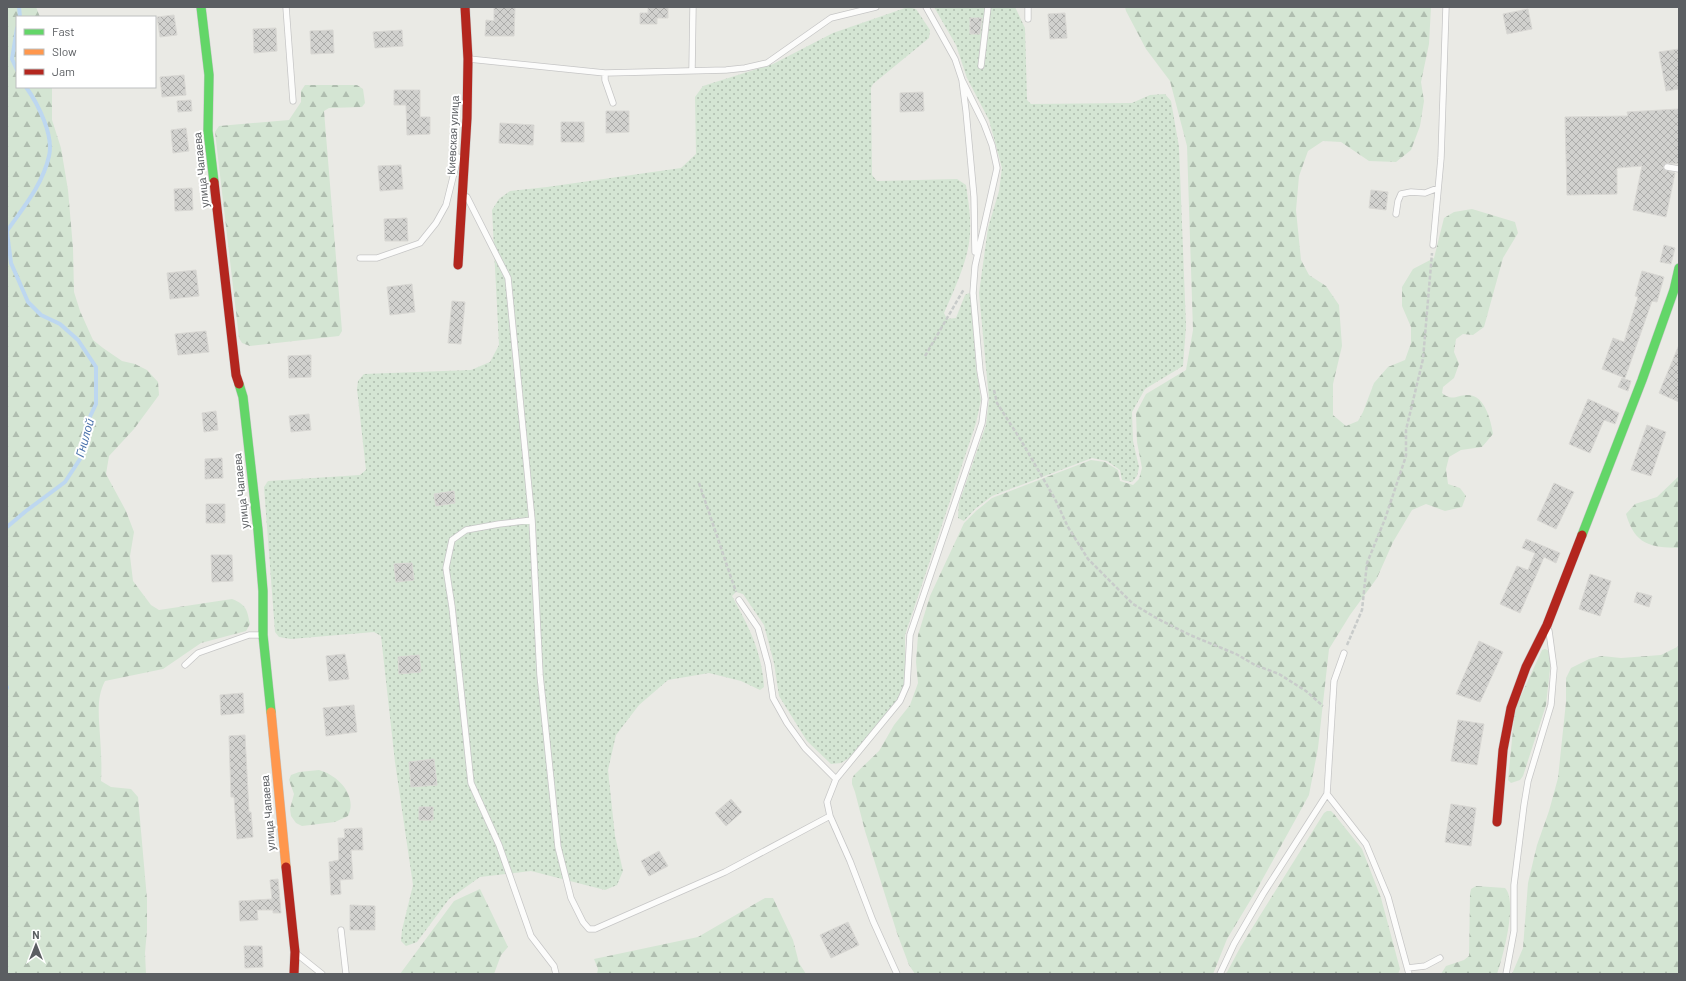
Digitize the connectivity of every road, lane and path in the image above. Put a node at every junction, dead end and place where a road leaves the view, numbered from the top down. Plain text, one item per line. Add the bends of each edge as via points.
1 (201, 7) edge
2 (286, 7) edge
3 (465, 7) edge
4 (693, 7) edge
5 (876, 7) edge
6 (926, 7) edge
7 (988, 7) edge
8 (1028, 7) edge
9 (1446, 7) edge
10 (1028, 19) dead end
11 (468, 58) junction
12 (981, 66) dead end
13 (692, 70) junction
14 (605, 73) junction
15 (962, 80) junction
16 (293, 101) dead end
17 (613, 103) dead end
18 (467, 118) junction
19 (1666, 167) dead end
20 (1679, 169) edge
21 (462, 187) junction
22 (1438, 188) junction
23 (1396, 214) dead end
24 (1433, 244) joint
25 (360, 258) dead end
26 (458, 265) dead end
27 (975, 266) junction
28 (1679, 268) edge
29 (1676, 291) edge
30 (951, 313) dead end
31 (924, 356) dead end
32 (980, 371) junction
33 (699, 483) dead end
34 (532, 520) junction
35 (739, 600) joint
36 (1547, 625) junction
37 (263, 635) junction
38 (1344, 653) joint
39 (185, 665) dead end
40 (1331, 713) junction
41 (836, 779) junction
42 (1327, 794) junction
43 (830, 816) junction
44 (1497, 822) dead end
45 (341, 930) dead end
46 (294, 952) junction
47 (1440, 958) dead end
48 (1409, 971) edge
49 (294, 974) edge
50 (322, 974) edge
51 (346, 974) edge
52 (556, 974) edge
53 (897, 974) edge
54 (1220, 974) edge
55 (1506, 974) edge

1 - 37 street, улица Чапаева via 210,75 208,131 236,374 245,411 263,591
2 - 16 lane
3 - 11 street, Киевская улица
4 - 13 lane
5 - 13 lane via 831,18 767,62 745,68
6 - 15 lane via 954,58
7 - 12 lane
8 - 10 lane
9 - 22 lane
11 - 14 lane
11 - 18 street, Киевская улица
13 - 14 lane
14 - 17 lane
15 - 27 lane via 974,197
15 - 27 lane via 984,124 997,168
18 - 21 street, Киевская улица
18 - 25 lane via 446,205 432,228 420,243 377,258
19 - 20 lane
21 - 26 street, Киевская улица
21 - 34 lane via 508,278
22 - 23 lane via 1425,193 1401,194
22 - 24 lane
24 - 38 path via 1423,359 1406,430 1406,456 1367,563 1362,610
27 - 32 lane via 973,293
28 - 29 street
29 - 36 street
30 - 31 path
32 - 40 path via 993,384 997,403 1088,559 1133,604 1190,635 1279,674 1306,691
32 - 41 lane via 985,399 982,423 910,635 907,685 900,701
33 - 35 path
34 - 43 lane via 540,675 558,847 570,898 589,929 595,929 725,872
34 - 52 lane via 466,530 452,540 446,568 471,783 499,845 531,936 554,966
35 - 41 lane via 758,628 768,664 773,698 805,748
36 - 44 street via 1526,667 1511,708
36 - 55 lane via 1554,668 1551,705 1528,781 1514,885 1514,931
37 - 39 lane via 249,635 198,653
37 - 46 street, улица Чапаева
38 - 40 lane via 1334,681
40 - 42 lane
41 - 43 lane via 827,802
42 - 48 lane via 1366,844 1388,897
42 - 54 lane via 1259,900
43 - 53 lane
45 - 51 lane
46 - 49 street, улица Чапаева
46 - 50 lane
47 - 48 lane

